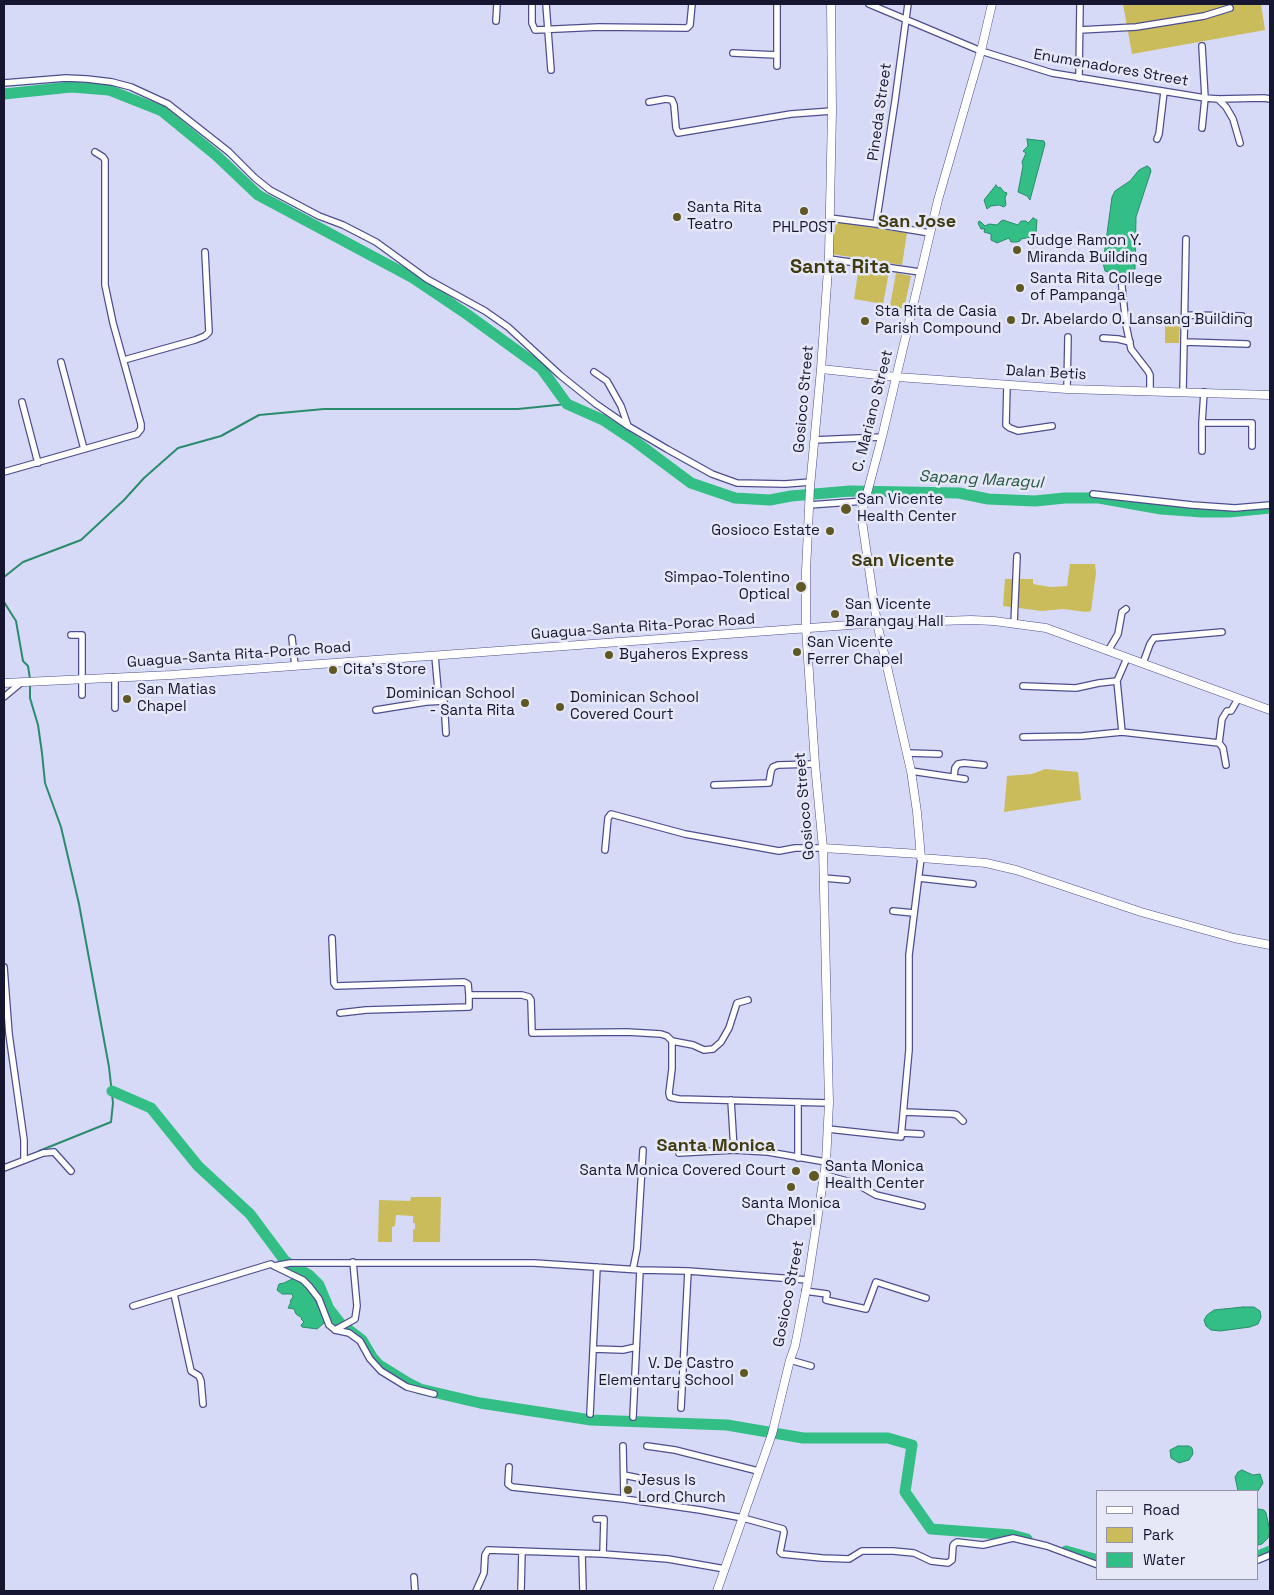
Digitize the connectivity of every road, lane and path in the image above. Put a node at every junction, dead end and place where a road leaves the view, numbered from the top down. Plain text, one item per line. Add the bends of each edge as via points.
1 (497, 4) edge
2 (532, 4) edge
3 (546, 4) edge
4 (692, 4) edge
5 (777, 4) edge
6 (830, 4) edge
7 (870, 4) edge
8 (908, 4) edge
9 (992, 4) edge
10 (1080, 4) edge
11 (1230, 8) dead end
12 (905, 20) junction
13 (496, 21) dead end
14 (548, 30) junction
15 (1080, 30) junction
16 (1202, 46) dead end
17 (981, 51) junction
18 (733, 53) dead end
19 (777, 55) junction
20 (776, 66) dead end
21 (551, 70) dead end
22 (1079, 78) junction
23 (4, 83) edge
24 (1164, 92) junction
25 (1205, 98) junction
26 (1218, 99) junction
27 (1270, 100) edge
28 (649, 102) dead end
29 (832, 111) junction
30 (1202, 128) dead end
31 (1157, 139) dead end
32 (1240, 143) dead end
33 (95, 152) dead end
34 (830, 218) junction
35 (876, 224) junction
36 (930, 233) junction
37 (1186, 239) dead end
38 (205, 252) dead end
39 (829, 259) junction
40 (920, 272) junction
41 (1121, 278) dead end
42 (1186, 316) junction
43 (1242, 316) dead end
44 (1068, 337) dead end
45 (1103, 338) dead end
46 (1130, 342) junction
47 (1185, 342) junction
48 (1247, 344) dead end
49 (124, 360) junction
50 (61, 362) dead end
51 (821, 369) junction
52 (594, 372) dead end
53 (896, 377) junction
54 (1007, 385) junction
55 (1067, 389) junction
56 (1150, 391) junction
57 (1183, 392) junction
58 (1204, 392) junction
59 (1270, 395) edge
60 (22, 402) dead end
61 (1202, 424) junction
62 (628, 426) junction
63 (1052, 426) dead end
64 (882, 437) junction
65 (814, 440) junction
66 (1252, 446) dead end
67 (84, 449) junction
68 (1202, 451) dead end
69 (38, 463) junction
70 (4, 472) edge
71 (810, 485) junction
72 (1093, 494) dead end
73 (866, 500) junction
74 (810, 503) junction
75 (1270, 505) edge
76 (1017, 556) dead end
77 (1126, 609) dead end
78 (878, 623) junction
79 (1014, 624) junction
80 (806, 628) junction
81 (1222, 632) dead end
82 (71, 635) dead end
83 (292, 638) dead end
84 (1108, 650) junction
85 (435, 656) junction
86 (1128, 658) junction
87 (1143, 663) junction
88 (295, 666) junction
89 (114, 677) junction
90 (82, 678) junction
91 (1116, 681) junction
92 (26, 682) junction
93 (4, 683) edge
94 (1023, 686) dead end
95 (82, 695) dead end
96 (4, 697) edge
97 (1238, 699) junction
98 (439, 701) junction
99 (115, 708) dead end
100 (376, 710) dead end
101 (1270, 710) edge
102 (1122, 732) junction
103 (446, 733) dead end
104 (1024, 737) dead end
105 (1219, 743) junction
106 (907, 753) junction
107 (939, 754) dead end
108 (815, 764) junction
109 (984, 765) dead end
110 (1226, 765) dead end
111 (911, 771) junction
112 (954, 777) junction
113 (966, 779) dead end
114 (714, 785) dead end
115 (823, 848) junction
116 (605, 850) dead end
117 (921, 856) junction
118 (824, 878) junction
119 (919, 878) junction
120 (847, 880) dead end
121 (973, 884) dead end
122 (893, 911) dead end
123 (914, 913) junction
124 (332, 938) dead end
125 (1270, 945) edge
126 (4, 967) edge
127 (469, 994) junction
128 (748, 1000) dead end
129 (340, 1014) dead end
130 (672, 1041) junction
131 (731, 1100) junction
132 (798, 1102) junction
133 (829, 1103) junction
134 (904, 1112) junction
135 (963, 1121) dead end
136 (828, 1128) junction
137 (902, 1133) junction
138 (921, 1134) dead end
139 (643, 1150) dead end
140 (734, 1150) junction
141 (679, 1153) dead end
142 (798, 1158) junction
143 (24, 1160) junction
144 (826, 1162) junction
145 (4, 1168) edge
146 (71, 1171) dead end
147 (824, 1174) junction
148 (922, 1206) dead end
149 (353, 1262) junction
150 (277, 1266) junction
151 (597, 1267) junction
152 (633, 1269) junction
153 (640, 1270) junction
154 (688, 1271) junction
155 (808, 1280) junction
156 (805, 1290) junction
157 (174, 1294) junction
158 (926, 1298) dead end
159 (133, 1306) dead end
160 (335, 1330) junction
161 (636, 1347) junction
162 (593, 1349) junction
163 (790, 1360) junction
164 (811, 1366) dead end
165 (434, 1394) dead end
166 (203, 1404) dead end
167 (681, 1408) dead end
168 (590, 1414) dead end
169 (633, 1417) dead end
170 (623, 1446) dead end
171 (647, 1446) dead end
172 (509, 1467) dead end
173 (758, 1471) junction
174 (624, 1474) junction
175 (643, 1479) dead end
176 (624, 1499) junction
177 (743, 1518) junction
178 (596, 1519) dead end
179 (522, 1552) junction
180 (582, 1554) junction
181 (603, 1554) junction
182 (1096, 1564) edge
183 (725, 1569) junction
184 (414, 1577) dead end
185 (414, 1591) edge
186 (476, 1591) edge
187 (522, 1591) edge
188 (583, 1591) edge
189 (717, 1591) edge

1 - 13 street
2 - 14 street via 533,28
3 - 14 street
4 - 14 street via 687,28
5 - 19 street
6 - 29 street, Gosioco Street
7 - 12 street, Enumenadores Street
8 - 12 street, Pineda Street
9 - 17 street, C. Mariano Street
10 - 15 street
11 - 15 street via 1204,16 1136,27
12 - 17 street, Enumenadores Street
12 - 35 street, Pineda Street
14 - 21 street
15 - 22 street
16 - 25 street
17 - 22 street, Enumenadores Street
17 - 36 street, C. Mariano Street
18 - 19 street
19 - 20 street
22 - 24 street, Enumenadores Street
23 - 62 street via 66,78 112,82 168,104 270,190 376,242 427,278 508,327 560,375
24 - 25 street, Enumenadores Street
24 - 31 street
25 - 26 street, Enumenadores Street
25 - 30 street
26 - 27 street, Enumenadores Street
26 - 32 street via 1233,119
28 - 29 street via 672,100 678,133 791,114
29 - 34 street, Gosioco Street
33 - 49 street via 105,160 105,284
34 - 35 street
34 - 39 street, Gosioco Street
35 - 36 street
36 - 40 street, C. Mariano Street
37 - 42 street
38 - 49 street via 209,332 195,340
39 - 40 street
39 - 51 street, Gosioco Street
40 - 53 street, C. Mariano Street
41 - 46 street
42 - 43 street
42 - 47 street
44 - 55 street
45 - 46 street
46 - 56 street via 1133,354 1148,371
47 - 48 street
47 - 57 street
49 - 67 street via 140,429 137,434
50 - 67 street
51 - 53 street, Dalan Betis
51 - 65 street, Gosioco Street
52 - 62 street via 607,381
53 - 54 street, Dalan Betis
53 - 64 street, C. Mariano Street
54 - 55 street, Dalan Betis
54 - 63 street via 1006,425 1018,431
55 - 56 street, Dalan Betis
56 - 57 street, Dalan Betis
57 - 58 street, Dalan Betis
58 - 59 street, Dalan Betis
58 - 61 street
60 - 69 street
61 - 66 street via 1252,423
61 - 68 street
62 - 71 street via 712,474 737,483
64 - 65 street
64 - 73 street, C. Mariano Street
65 - 71 street, Gosioco Street
67 - 69 street
69 - 70 street
71 - 74 street, Gosioco Street
72 - 75 street via 1235,508
73 - 74 street
73 - 78 street, C. Mariano Street via 860,514
74 - 80 street, Gosioco Street
76 - 79 street
77 - 84 street via 1122,612 1118,634
78 - 79 street, Guagua-Santa Rita-Porac Road via 971,620
78 - 80 street, Guagua-Santa Rita-Porac Road
78 - 106 street, C. Mariano Street
79 - 84 street, Guagua-Santa Rita-Porac Road via 1046,628
80 - 85 street, Guagua-Santa Rita-Porac Road
80 - 108 street, Gosioco Street
81 - 87 street via 1154,638
82 - 90 street via 82,635
83 - 88 street
84 - 86 street, Guagua-Santa Rita-Porac Road
85 - 88 street, Guagua-Santa Rita-Porac Road
85 - 98 street
86 - 87 street, Guagua-Santa Rita-Porac Road
86 - 91 street
87 - 97 street, Guagua-Santa Rita-Porac Road
88 - 89 street, Guagua-Santa Rita-Porac Road
89 - 90 street, Guagua-Santa Rita-Porac Road
89 - 99 street
90 - 92 street, Guagua-Santa Rita-Porac Road
90 - 95 street
91 - 94 street via 1076,688
91 - 102 street
92 - 93 street, Guagua-Santa Rita-Porac Road
92 - 96 street
97 - 101 street, Guagua-Santa Rita-Porac Road
97 - 105 street via 1222,719
98 - 100 street
98 - 103 street via 444,701
102 - 104 street
102 - 105 street
105 - 110 street
106 - 107 street
106 - 111 street, C. Mariano Street
108 - 114 street via 778,765 771,771 769,783
108 - 115 street, Gosioco Street
109 - 112 street via 958,764 954,768
111 - 112 street
111 - 117 street, C. Mariano Street
112 - 113 street
115 - 116 street via 779,851 685,834 611,814
115 - 117 street
115 - 118 street, Gosioco Street
117 - 119 street
117 - 125 street via 986,863 1016,870 1141,912
118 - 120 street
118 - 133 street, Gosioco Street
119 - 121 street
119 - 123 street
122 - 123 street
123 - 134 street via 909,955 909,1050
124 - 127 street via 336,986 464,982 468,984
126 - 143 street
127 - 129 street via 469,1006
127 - 130 street via 529,997 532,1033 628,1032 661,1034
128 - 130 street via 737,1003 730,1028 714,1049 704,1050
130 - 131 street via 670,1097
131 - 132 street
131 - 140 street
132 - 133 street
132 - 142 street
133 - 136 street, Gosioco Street
134 - 135 street via 953,1114
134 - 137 street
136 - 137 street via 902,1137
136 - 144 street, Gosioco Street
137 - 138 street
139 - 152 street
140 - 141 street
140 - 142 street
142 - 144 street
143 - 145 street
143 - 146 street via 54,1152
144 - 147 street, Gosioco Street
147 - 148 street via 855,1183 876,1195
147 - 155 street, Gosioco Street
149 - 150 street
149 - 151 street via 534,1263
149 - 160 street via 355,1319
150 - 157 street via 271,1264
150 - 160 street via 309,1286 319,1299 329,1325
151 - 152 street
151 - 162 street
152 - 153 street
153 - 154 street
153 - 161 street
154 - 155 street
154 - 167 street
155 - 156 street, Gosioco Street
156 - 158 street via 827,1294 826,1300 866,1309 876,1282
156 - 163 street, Gosioco Street
157 - 159 street
157 - 166 street via 192,1371 201,1381
160 - 165 street via 360,1341 370,1359 387,1376 407,1387
161 - 162 street
161 - 169 street
162 - 168 street
163 - 164 street
163 - 173 street, Gosioco Street via 772,1434
170 - 174 street
171 - 173 street
172 - 176 street via 508,1484 512,1487
173 - 177 street, Gosioco Street
174 - 175 street
174 - 176 street
176 - 177 street
177 - 182 street via 783,1529 782,1554 848,1558 862,1551 893,1551 914,1553 931,1561 948,1563 952,1560 954,1544 983,1545 1013,1538 1047,1546
177 - 183 street, Gosioco Street
178 - 181 street via 604,1519
179 - 180 street
179 - 186 street via 488,1550 484,1574
179 - 187 street
180 - 181 street
180 - 188 street
181 - 183 street via 685,1561
183 - 189 street, Gosioco Street
184 - 185 street

